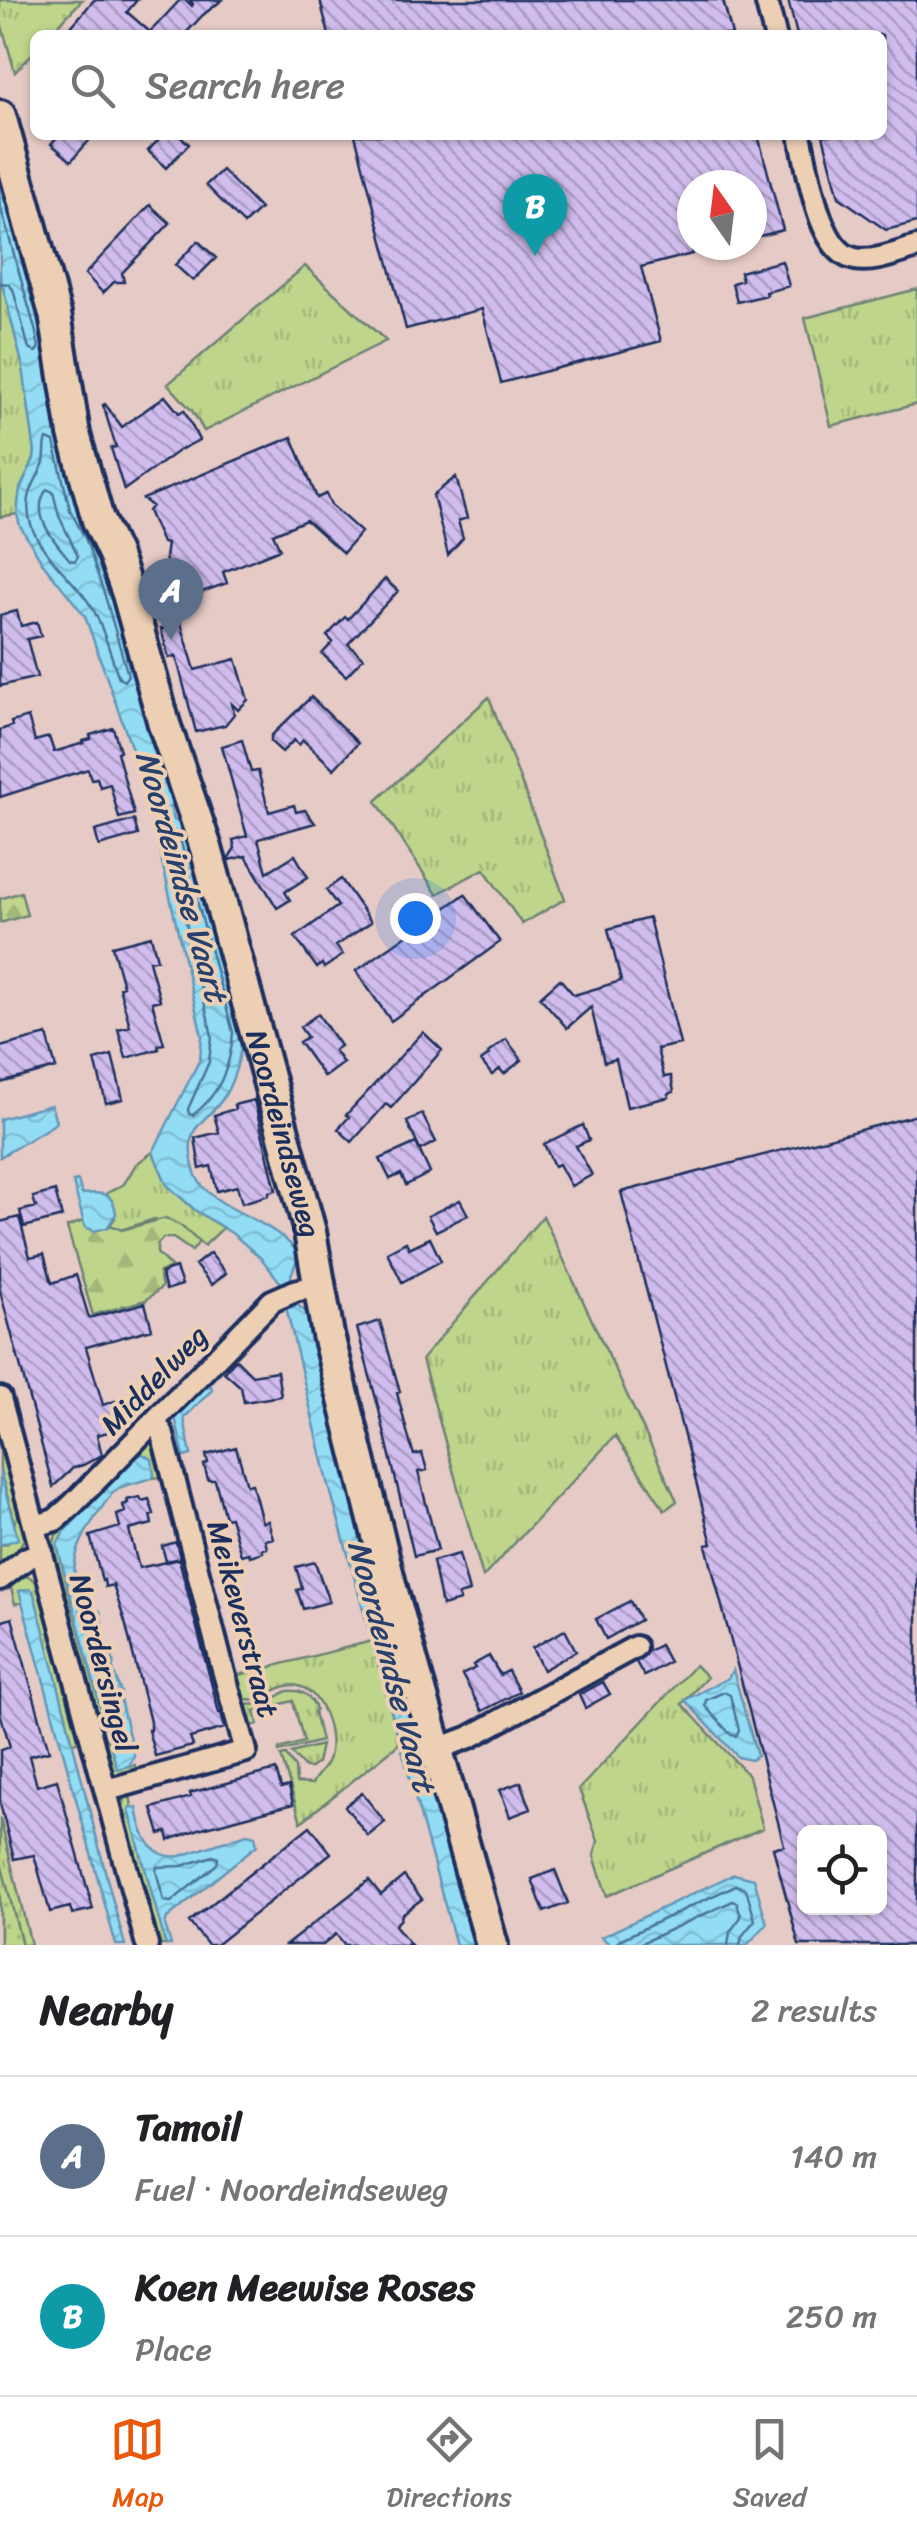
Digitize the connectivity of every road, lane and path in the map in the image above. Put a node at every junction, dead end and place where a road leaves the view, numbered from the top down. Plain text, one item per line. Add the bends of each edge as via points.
1 (766, 0) edge
2 (774, 30) edge
3 (0, 116) edge
4 (801, 140) edge
5 (917, 247) edge
6 (299, 1291) junction
7 (0, 1398) edge
8 (154, 1423) junction
9 (36, 1526) junction
10 (42, 1552) junction
11 (0, 1579) edge
12 (635, 1647) dead end
13 (438, 1749) junction
14 (107, 1790) junction
15 (147, 1945) edge
16 (492, 1945) edge

1 - 2 street
3 - 6 street, Noordeindseweg via 55,314 74,434 206,848 310,1232
4 - 5 street via 824,229 842,255 859,260
6 - 8 street, Middelweg via 272,1302
6 - 13 street, Noordeindseweg via 328,1335
7 - 9 street, Noordersingel
8 - 9 street, Middelweg via 63,1514
8 - 14 street, Meikeverstraat via 162,1432 246,1751
9 - 10 street, Noordersingel
10 - 11 street
10 - 14 street, Noordersingel
12 - 13 street
13 - 16 street, Noordeindseweg
14 - 15 street, Noordersingel

